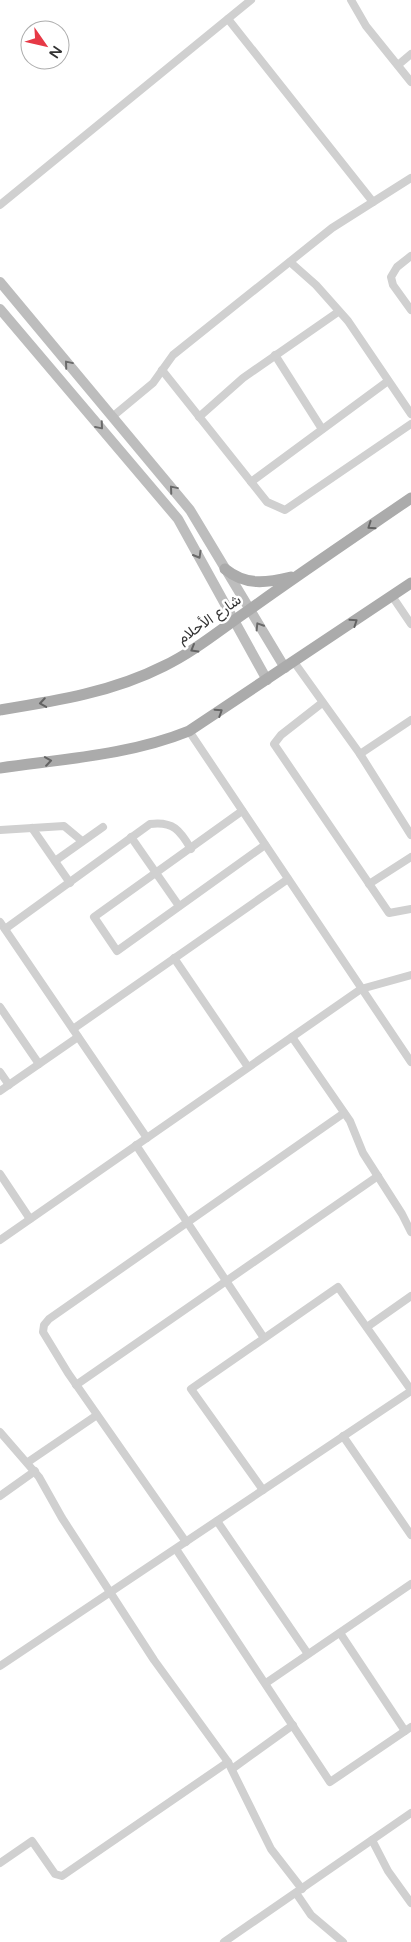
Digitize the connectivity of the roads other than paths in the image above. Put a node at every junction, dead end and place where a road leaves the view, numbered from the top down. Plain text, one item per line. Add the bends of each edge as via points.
1 (251, 0) edge
2 (352, 0) edge
3 (228, 18) junction
4 (411, 54) edge
5 (398, 65) junction
6 (411, 82) edge
7 (411, 178) edge
8 (373, 202) junction
9 (0, 205) edge
10 (411, 256) edge
11 (290, 262) junction
12 (0, 282) edge
13 (0, 309) edge
14 (411, 310) edge
15 (338, 312) junction
16 (275, 356) junction
17 (162, 370) junction
18 (388, 380) junction
19 (411, 414) edge
20 (112, 417) junction
21 (199, 417) junction
22 (411, 424) edge
23 (322, 429) junction
24 (149, 462) junction
25 (138, 471) junction
26 (251, 482) junction
27 (411, 498) edge
28 (224, 569) junction
29 (300, 574) junction
30 (411, 583) edge
31 (392, 596) junction
32 (249, 610) junction
33 (235, 620) junction
34 (411, 624) edge
35 (290, 665) junction
36 (267, 680) junction
37 (322, 703) junction
38 (0, 710) edge
39 (411, 720) edge
40 (189, 731) junction
41 (360, 754) junction
42 (0, 768) edge
43 (242, 810) junction
44 (103, 827) dead end
45 (32, 828) junction
46 (0, 830) edge
47 (411, 835) edge
48 (131, 837) junction
49 (82, 841) junction
50 (266, 845) junction
51 (191, 850) junction
52 (411, 857) edge
53 (55, 861) junction
54 (156, 873) junction
55 (288, 879) junction
56 (70, 883) junction
57 (369, 884) junction
58 (179, 906) junction
59 (411, 909) edge
60 (2, 926) edge
61 (174, 958) junction
62 (411, 975) edge
63 (361, 988) junction
64 (0, 1007) edge
65 (73, 1029) junction
66 (78, 1037) junction
67 (292, 1037) junction
68 (411, 1062) edge
69 (39, 1064) junction
70 (248, 1067) junction
71 (0, 1072) edge
72 (9, 1085) junction
73 (0, 1091) edge
74 (344, 1113) junction
75 (147, 1138) junction
76 (136, 1145) junction
77 (0, 1174) edge
78 (378, 1176) junction
79 (411, 1210) edge
80 (404, 1216) junction
81 (30, 1219) junction
82 (188, 1222) junction
83 (411, 1232) edge
84 (0, 1240) edge
85 (226, 1281) junction
86 (411, 1296) edge
87 (367, 1327) junction
88 (264, 1338) junction
89 (76, 1385) junction
90 (411, 1390) edge
91 (97, 1415) junction
92 (0, 1432) edge
93 (343, 1436) junction
94 (28, 1462) junction
95 (35, 1472) junction
96 (263, 1490) junction
97 (0, 1496) edge
98 (217, 1521) junction
99 (411, 1535) edge
100 (186, 1542) junction
101 (176, 1549) junction
102 (411, 1584) edge
103 (112, 1592) junction
104 (340, 1633) junction
105 (308, 1654) junction
106 (0, 1666) edge
107 (266, 1683) junction
108 (293, 1725) junction
109 (408, 1729) edge
110 (228, 1762) junction
111 (232, 1769) junction
112 (411, 1813) edge
113 (372, 1840) junction
114 (0, 1863) edge
115 (299, 1891) junction
116 (411, 1903) edge
117 (224, 1942) edge
118 (343, 1942) edge

1 - 3 street
2 - 5 street via 366,26
3 - 8 street
3 - 9 street
4 - 5 street
5 - 6 street
7 - 8 street
8 - 11 street via 332,228
10 - 14 street via 397,266 391,277
11 - 15 street via 316,285
11 - 17 street via 173,355
20 -> 12 main road
13 -> 25 main road
15 - 16 street
15 - 18 street via 348,321
16 - 21 street via 243,378
16 - 23 street
17 - 20 street via 153,383
17 - 21 street
18 - 19 street
18 - 23 street
20 - 24 main road
21 - 26 street
22 - 26 street via 286,510 267,502
23 - 26 street
24 - 25 main road
28 -> 24 main road via 190,510
25 -> 33 main road via 178,520
27 -> 29 main road, شارع الأحلام
28 - 29 main road via 241,579 258,583
28 - 32 main road
29 - 32 main road, شارع الأحلام
30 - 31 main road
31 - 34 street
35 -> 31 main road
32 - 33 main road, شارع الأحلام
35 -> 32 main road
33 - 36 main road
33 -> 38 main road, شارع الأحلام via 194,649 128,682 63,700
35 - 36 main road
35 - 37 street
40 -> 36 main road
37 - 41 street
37 - 57 street via 274,744
39 - 41 street
42 -> 40 main road via 121,750 170,739
40 - 43 street
41 - 47 street
43 - 50 street
43 - 51 street
44 - 49 street
45 - 46 street
45 - 49 street via 64,826
45 - 53 street
48 - 51 street via 150,824 164,822 184,836
48 - 54 street
48 - 56 street
49 - 53 street
50 - 55 street
50 - 58 street
51 - 54 street
52 - 57 street
53 - 56 street
54 - 58 street
54 - 58 street via 94,917 117,951
55 - 61 street
55 - 63 street
56 - 60 street
57 - 59 street via 389,913
60 - 65 street
61 - 65 street
61 - 70 street
62 - 63 street
63 - 67 street
63 - 68 street
64 - 69 street
65 - 66 street
66 - 69 street
66 - 75 street
67 - 70 street
67 - 74 street
69 - 72 street
70 - 75 street
71 - 72 street
72 - 73 street
74 - 78 street
74 - 82 street
75 - 76 street
76 - 81 street
76 - 82 street
77 - 81 street
78 - 80 street
78 - 85 street
79 - 80 street
80 - 83 street
81 - 84 street
82 - 85 street
82 - 89 street via 44,1325 43,1332
85 - 88 street
85 - 89 street
86 - 87 street
87 - 88 street via 338,1287
87 - 90 street
88 - 96 street via 191,1389
89 - 91 street
90 - 93 street
91 - 94 street
91 - 100 street
92 - 94 street
93 - 96 street
93 - 99 street
94 - 95 street
95 - 97 street
95 - 103 street
96 - 98 street
98 - 100 street
98 - 105 street
100 - 101 street
101 - 103 street
101 - 107 street
102 - 104 street
103 - 106 street
103 - 110 street via 154,1660
104 - 105 street
104 - 109 street
105 - 107 street
107 - 108 street
108 - 109 street via 330,1782
108 - 111 street
110 - 111 street
110 - 114 street via 62,1876 55,1874 32,1841
111 - 115 street via 271,1849
112 - 113 street
113 - 115 street
113 - 116 street
115 - 117 street
115 - 118 street via 310,1914

